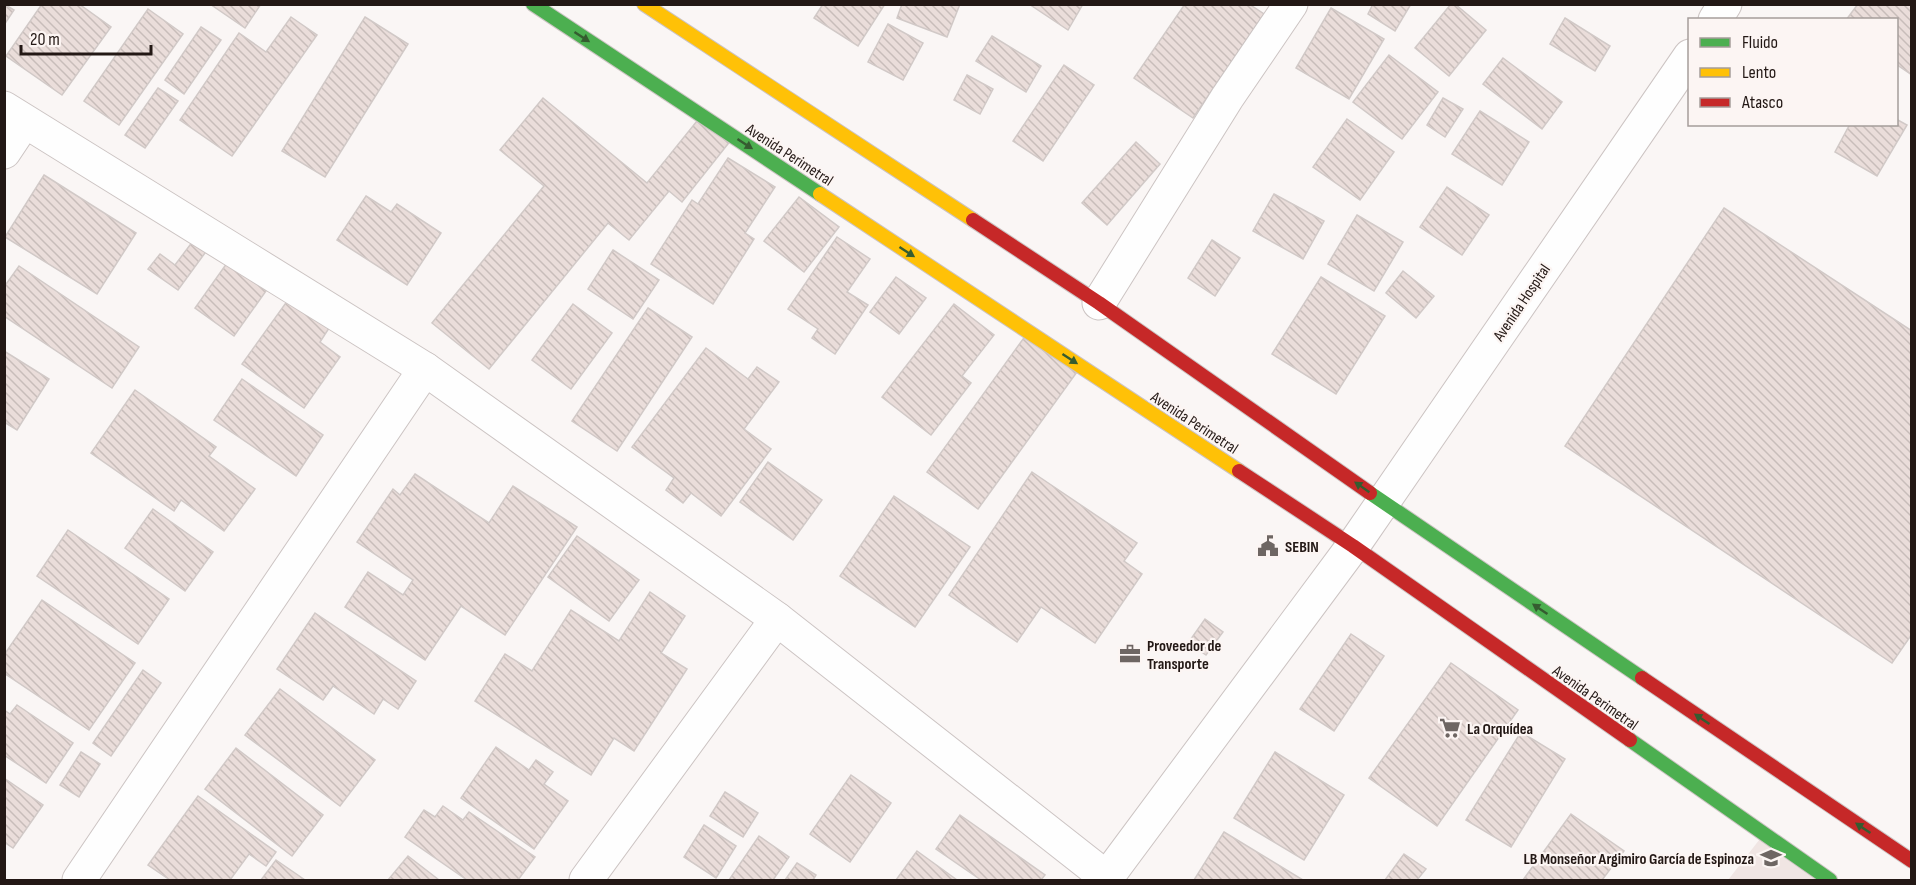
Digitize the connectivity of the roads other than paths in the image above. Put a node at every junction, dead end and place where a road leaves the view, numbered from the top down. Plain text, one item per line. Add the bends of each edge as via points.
1 (533, 4) edge
2 (644, 4) edge
3 (1291, 4) edge
4 (1725, 4) edge
5 (1716, 18) edge
6 (1688, 57) edge
7 (14, 115) edge
8 (4, 152) edge
9 (1099, 303) junction
10 (425, 369) junction
11 (1384, 503) junction
12 (1353, 546) junction
13 (777, 619) junction
14 (1911, 861) edge
15 (1106, 879) edge
16 (79, 880) edge
17 (586, 880) edge
18 (1830, 880) edge

1 -> 12 street, Avenida Perimetral
2 - 9 street
3 - 9 street via 1227,98
4 - 5 street
6 - 11 street, Avenida Hospital
7 - 8 street
7 - 10 street
11 -> 9 street
10 - 13 street
10 - 16 street
11 - 12 street, Avenida Hospital
14 -> 11 street
12 - 15 street, Avenida Hospital
12 - 18 street, Avenida Perimetral
13 - 15 street
13 - 17 street

